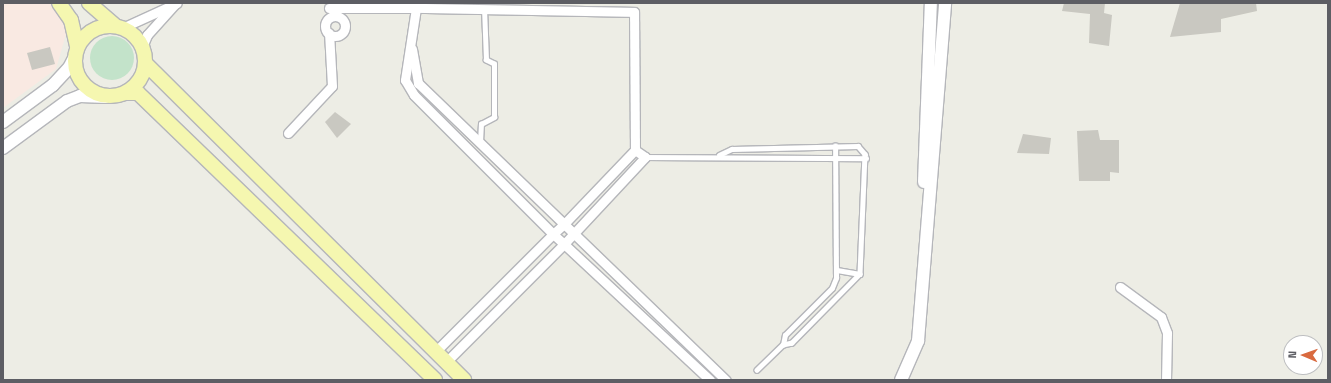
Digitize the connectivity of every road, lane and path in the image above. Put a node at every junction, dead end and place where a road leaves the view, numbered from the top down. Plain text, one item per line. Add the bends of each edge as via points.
1 (59, 3) edge
2 (89, 3) edge
3 (931, 3) edge
4 (945, 3) edge
5 (176, 4) edge
6 (327, 5) edge
7 (416, 8) junction
8 (484, 9) junction
9 (334, 16) junction
10 (118, 27) junction
11 (410, 29) junction
12 (329, 34) junction
13 (142, 47) junction
14 (76, 51) junction
15 (145, 63) junction
16 (127, 92) junction
17 (106, 96) junction
18 (3, 122) edge
19 (288, 133) dead end
20 (480, 144) junction
21 (835, 146) junction
22 (3, 148) edge
23 (635, 150) junction
24 (719, 155) junction
25 (645, 157) junction
26 (866, 158) junction
27 (835, 159) junction
28 (927, 214) junction
29 (564, 224) junction
30 (553, 234) junction
31 (573, 234) junction
32 (564, 244) junction
33 (837, 270) junction
34 (860, 274) junction
35 (1120, 287) dead end
36 (783, 345) junction
37 (435, 352) junction
38 (446, 362) junction
39 (757, 370) dead end
40 (435, 380) edge
41 (464, 380) edge
42 (710, 380) edge
43 (726, 380) edge
44 (901, 380) edge
45 (1166, 380) edge

1 - 14 main road via 72,20
2 - 10 main road
3 - 28 street via 924,185
4 - 28 street
5 - 10 street
5 - 13 street via 148,35
6 - 7 street
6 - 9 street
7 - 8 street
7 - 11 street
8 - 20 lane via 486,60 494,64 494,117 481,124
8 - 23 street via 634,12
9 - 12 street via 326,22
9 - 12 street via 342,19 344,28 338,35
10 - 13 main road via 136,36
10 - 14 main road via 92,30
11 - 20 street via 418,83
11 - 30 street via 405,80 414,95
12 - 19 street via 332,86
13 - 15 main road
14 - 17 main road via 78,78 95,94
14 - 18 street via 53,85
15 - 16 main road via 141,77
15 - 37 main road
16 - 17 main road
16 - 40 main road via 138,93
17 - 22 street via 80,96 67,101
20 - 29 street
21 - 24 lane via 732,148
21 - 26 lane via 858,146
21 - 27 lane
23 - 25 street
23 - 29 street
24 - 25 lane
24 - 27 lane via 732,160
25 - 31 street
26 - 27 lane
26 - 34 lane
27 - 33 lane
28 - 44 street via 918,341
29 - 30 street
29 - 31 street
30 - 32 street
30 - 37 street
31 - 32 street
31 - 43 street
32 - 38 street
32 - 42 street
33 - 34 lane
33 - 36 lane via 832,288 786,335
34 - 36 lane via 792,343
35 - 45 street via 1161,317 1166,333
36 - 39 lane
37 - 38 main road
38 - 41 main road

